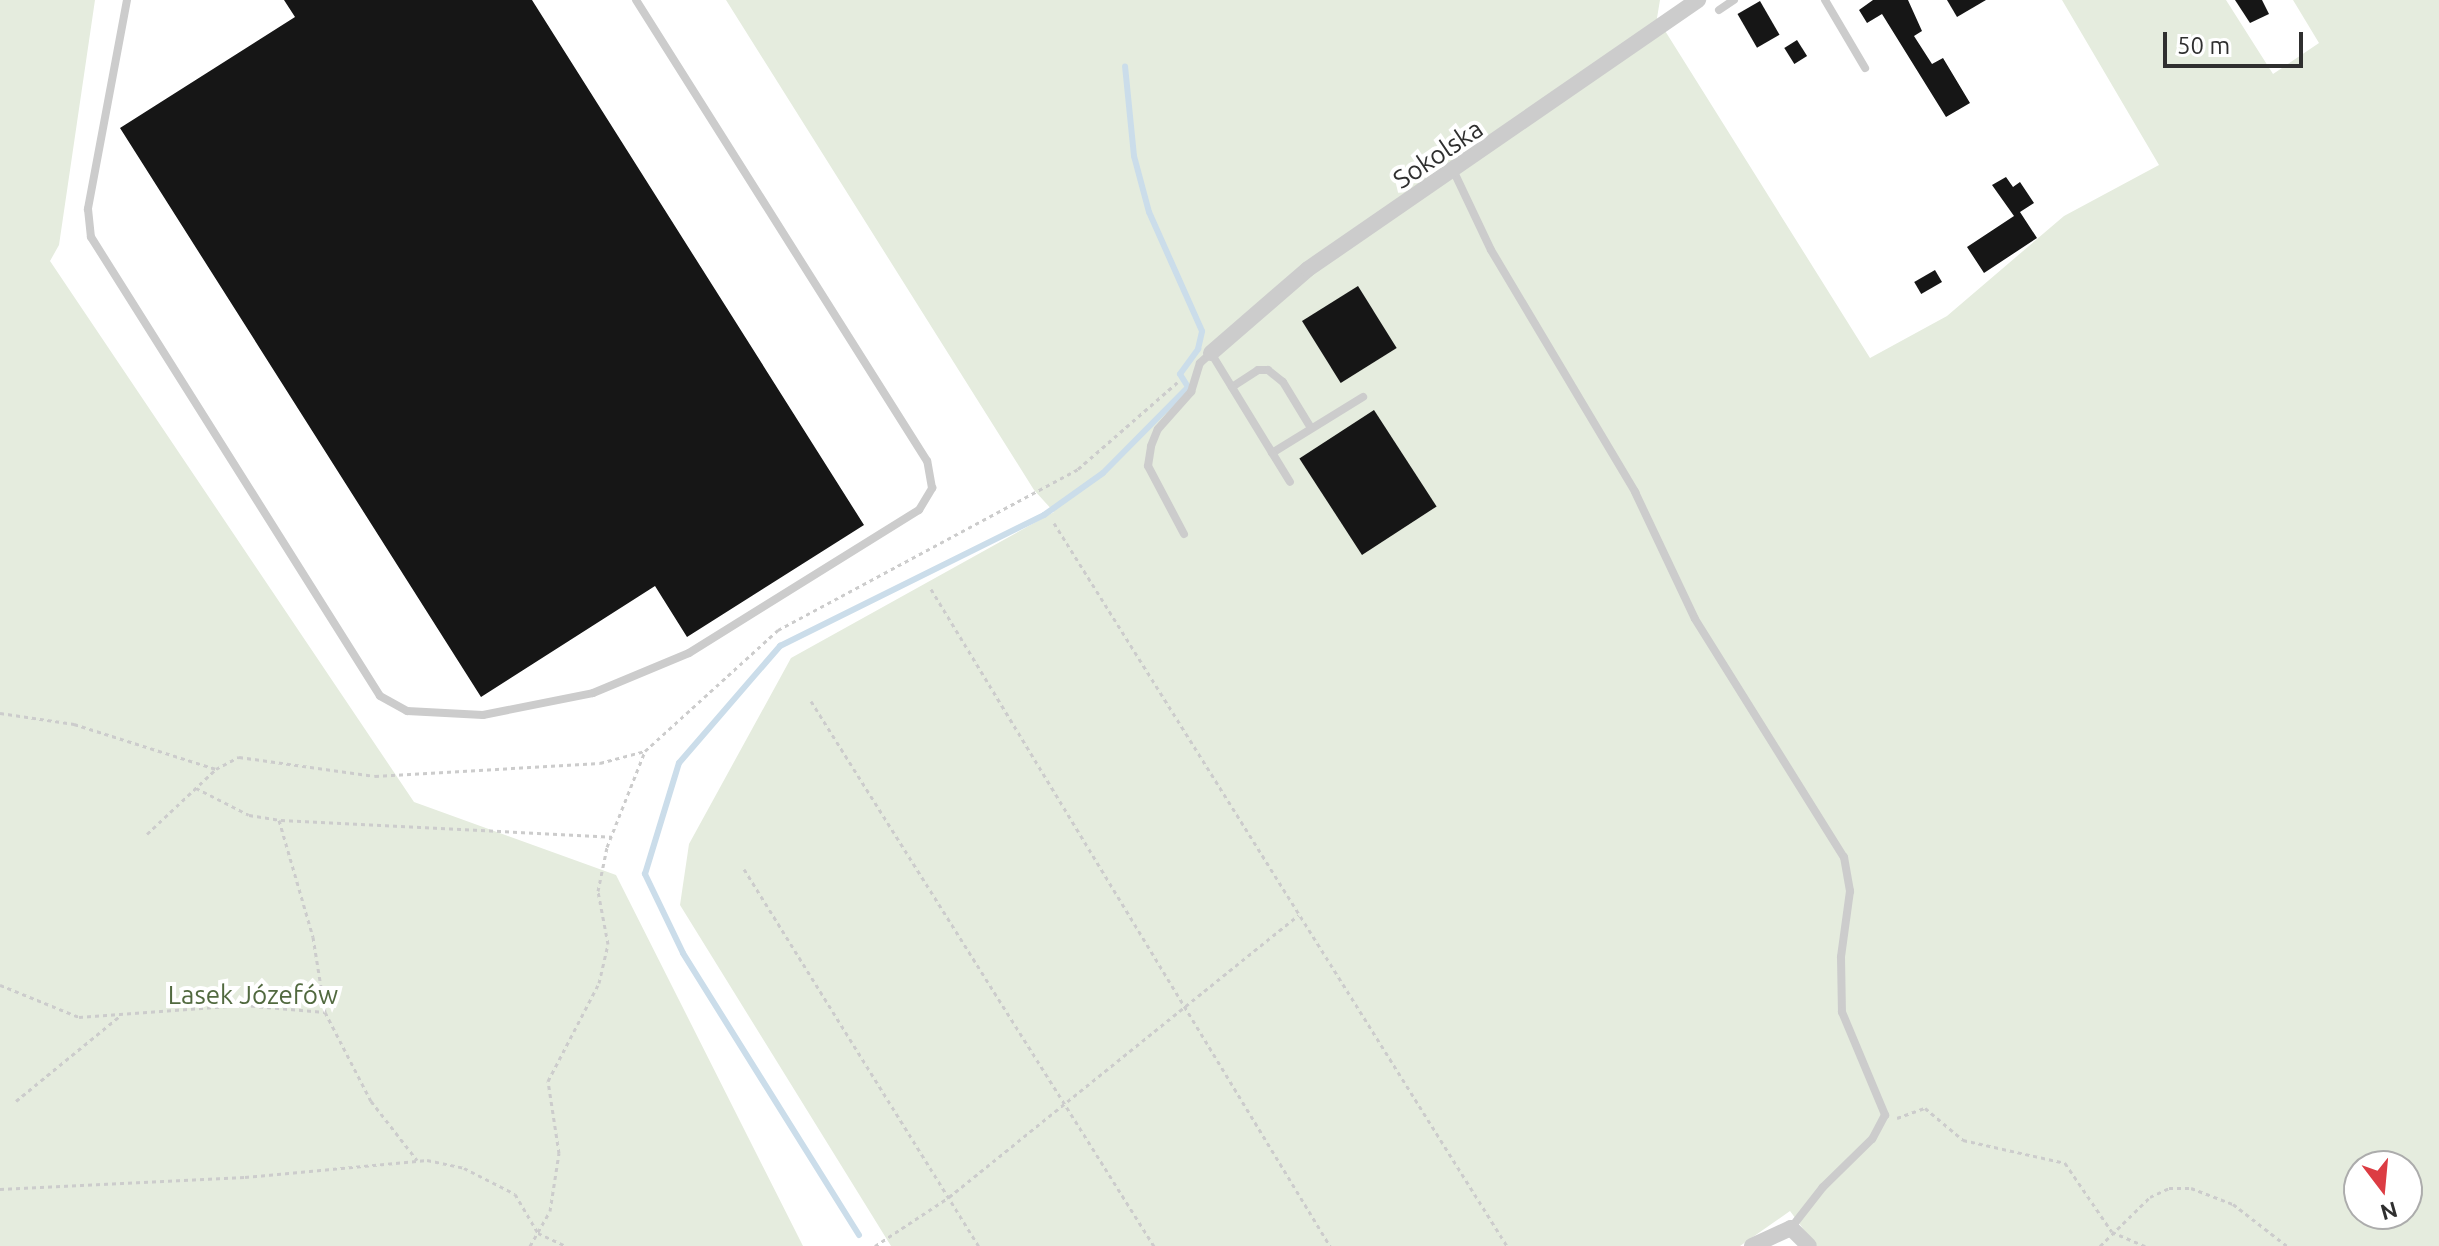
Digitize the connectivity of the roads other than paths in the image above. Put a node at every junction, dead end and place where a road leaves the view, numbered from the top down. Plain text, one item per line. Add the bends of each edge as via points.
1 (127, 0) edge
2 (636, 0) edge
3 (1698, 0) edge
4 (1734, 0) edge
5 (1825, 0) edge
6 (1719, 10) dead end
7 (1865, 68) dead end
8 (1454, 172) junction
9 (1211, 353) junction
10 (1232, 387) junction
11 (1363, 397) dead end
12 (1311, 428) junction
13 (1272, 453) junction
14 (1290, 482) dead end
15 (1184, 534) dead end
16 (1791, 1228) junction
17 (1752, 1246) edge
18 (1809, 1246) edge

1 - 2 lane via 88,209 91,237 380,696 407,711 483,715 593,693 689,653 919,510 932,488 927,461
3 - 8 street, Sokolska
4 - 6 lane
5 - 7 lane
8 - 9 street, Sokolska via 1288,284
8 - 16 lane via 1491,250 1635,492 1695,619 1837,840 1850,891 1841,957 1842,1012 1885,1115 1872,1139
9 - 10 lane
9 - 15 lane via 1195,375 1191,392 1158,429 1148,466
10 - 12 lane via 1258,370 1268,370 1283,382
10 - 13 lane
11 - 12 lane
12 - 13 lane
13 - 14 lane
16 - 17 street
16 - 18 street

